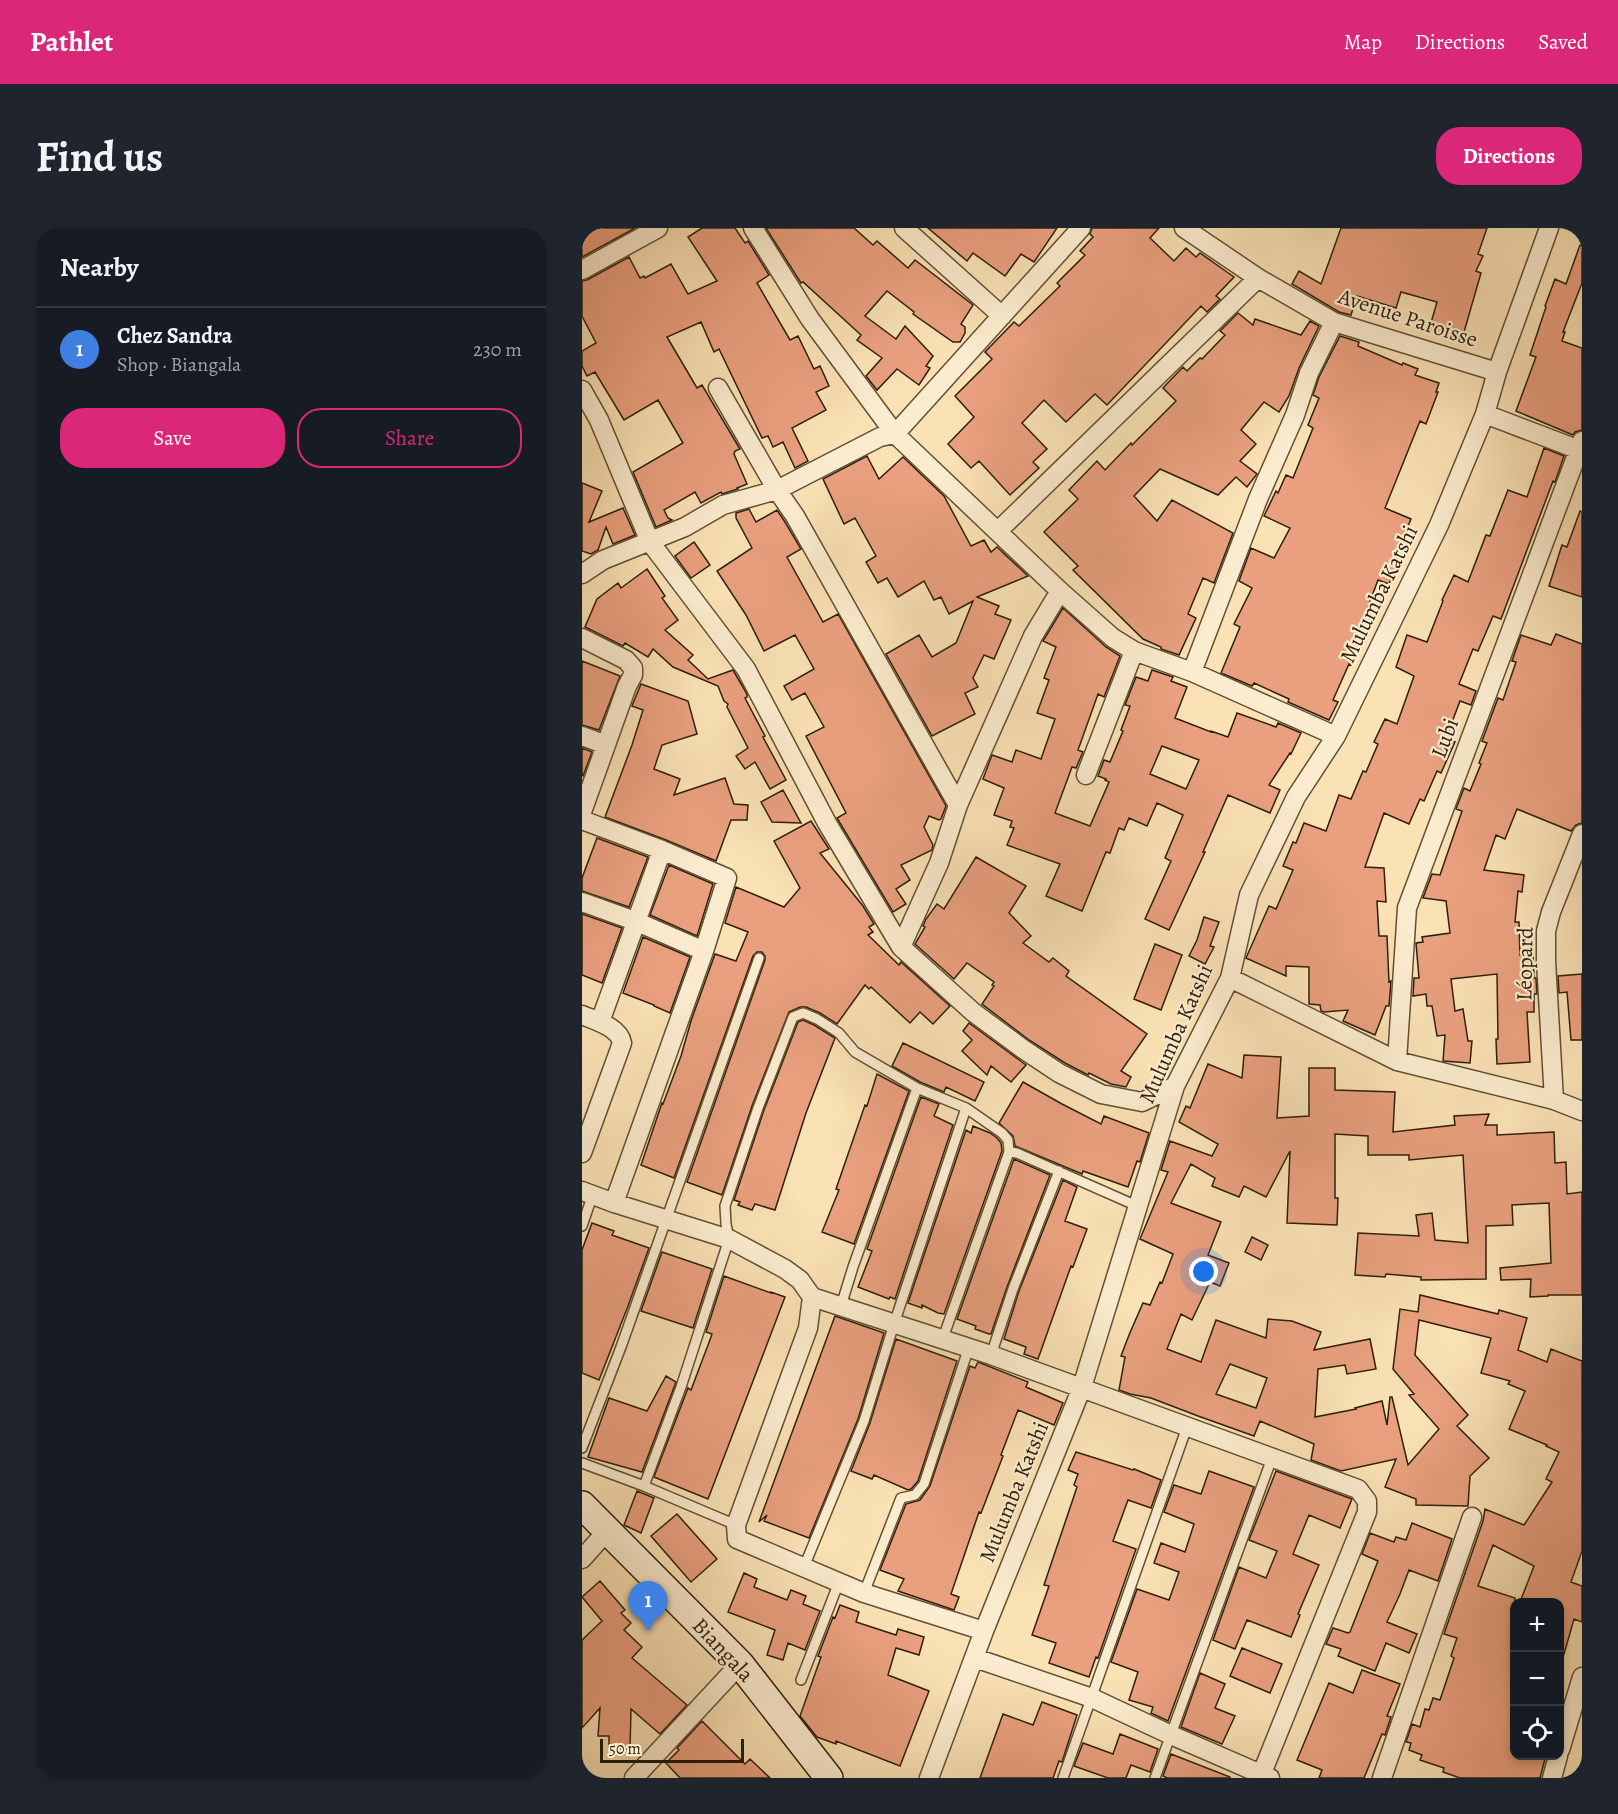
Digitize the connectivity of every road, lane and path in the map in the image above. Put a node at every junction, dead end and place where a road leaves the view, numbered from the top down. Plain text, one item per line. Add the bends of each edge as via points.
1 (658, 228) edge
2 (753, 228) edge
3 (904, 228) edge
4 (1080, 228) edge
5 (1184, 228) edge
6 (1549, 228) edge
7 (582, 270) edge
8 (1258, 278) junction
9 (1002, 316) junction
10 (1334, 322) junction
11 (1497, 372) junction
12 (718, 388) dead end
13 (582, 390) edge
14 (1485, 414) junction
15 (895, 434) junction
16 (1581, 447) edge
17 (777, 490) junction
18 (998, 531) junction
19 (650, 542) junction
20 (582, 574) edge
21 (1060, 591) junction
22 (582, 638) edge
23 (1134, 651) junction
24 (1192, 672) junction
25 (582, 736) edge
26 (1336, 736) junction
27 (606, 744) junction
28 (1086, 776) dead end
29 (958, 805) junction
30 (582, 812) edge
31 (582, 820) edge
32 (1582, 834) edge
33 (662, 850) junction
34 (582, 902) edge
35 (635, 921) junction
36 (901, 947) junction
37 (704, 951) junction
38 (759, 958) dead end
39 (1230, 978) junction
40 (582, 1016) edge
41 (600, 1022) junction
42 (1397, 1061) junction
43 (1175, 1086) junction
44 (917, 1088) junction
45 (1554, 1100) junction
46 (966, 1108) junction
47 (1582, 1111) edge
48 (1010, 1152) junction
49 (582, 1153) edge
50 (1059, 1171) junction
51 (588, 1193) edge
52 (614, 1203) junction
53 (1137, 1206) junction
54 (666, 1219) junction
55 (582, 1226) edge
56 (729, 1239) junction
57 (812, 1297) junction
58 (841, 1306) junction
59 (894, 1324) junction
60 (943, 1338) junction
61 (969, 1347) junction
62 (991, 1354) junction
63 (1082, 1387) junction
64 (1187, 1427) junction
65 (582, 1448) edge
66 (1272, 1458) junction
67 (582, 1463) edge
68 (644, 1486) junction
69 (582, 1505) edge
70 (1472, 1517) dead end
71 (736, 1525) junction
72 (607, 1531) junction
73 (582, 1559) edge
74 (804, 1567) junction
75 (839, 1582) junction
76 (864, 1593) junction
77 (984, 1631) junction
78 (975, 1658) junction
79 (740, 1664) junction
80 (1582, 1677) edge
81 (801, 1680) dead end
82 (1092, 1698) junction
83 (1171, 1735) junction
84 (1564, 1737) edge
85 (1557, 1760) edge
86 (827, 1777) edge
87 (1264, 1777) edge
88 (634, 1778) edge
89 (929, 1778) edge
90 (1063, 1778) edge
91 (1155, 1778) edge
92 (1382, 1778) edge
93 (1552, 1778) edge

1 - 7 street
2 - 15 street via 810,319
3 - 9 street
4 - 9 street
5 - 8 street, Avenue Paroisse
6 - 11 street, Mulumba Katshi
8 - 10 street, Avenue Paroisse
8 - 18 street
9 - 15 street
10 - 11 street, Avenue Paroisse
10 - 24 street via 1309,373
11 - 14 street, Mulumba Katshi
12 - 17 street
13 - 19 street via 599,420
14 - 16 street
14 - 26 street, Mulumba Katshi via 1439,525
15 - 17 street via 880,437
15 - 18 street
16 - 42 street, Lubi via 1407,908
17 - 19 street via 723,505
17 - 29 street
18 - 21 street
19 - 20 street via 603,560
19 - 36 street via 746,669 827,823
21 - 23 street via 1113,638
21 - 29 street via 1033,636
22 - 27 street via 626,660 633,668
23 - 24 street
23 - 28 street
24 - 26 street
25 - 27 street
26 - 39 street, Mulumba Katshi via 1296,797 1250,896
27 - 30 street
29 - 36 street via 939,863
31 - 33 street
32 - 45 street, Léopard via 1546,931
33 - 35 street
33 - 37 street via 728,878
34 - 35 street
35 - 37 street
35 - 41 street
36 - 43 street via 973,1012 1059,1073 1101,1094 1142,1102
37 - 52 street
38 - 54 lane
39 - 42 street
39 - 43 street, Mulumba Katshi
40 - 41 street
41 - 49 street via 621,1036 622,1043
42 - 45 street
43 - 53 street, Mulumba Katshi
44 - 46 lane
44 - 56 lane via 855,1052 839,1033 817,1018 803,1013 793,1017 726,1206
44 - 58 lane
45 - 47 street
46 - 48 lane via 1002,1133
46 - 59 lane
48 - 50 lane
48 - 60 lane
50 - 53 lane
50 - 62 lane
51 - 52 street
51 - 55 lane
52 - 54 street
53 - 63 street, Mulumba Katshi
54 - 56 street
54 - 65 lane
56 - 57 street via 785,1269 800,1280
56 - 68 lane
57 - 58 street
57 - 71 street via 808,1328
58 - 59 street
59 - 60 street
59 - 74 lane via 864,1421
60 - 61 street
61 - 62 street
61 - 76 lane via 924,1484 915,1495 901,1498
62 - 63 street
63 - 64 street
63 - 77 street, Mulumba Katshi
64 - 66 street
64 - 82 lane
66 - 83 lane
66 - 87 street via 1358,1489 1367,1501
67 - 68 lane
68 - 71 lane
69 - 72 street, Biangala
70 - 92 street
71 - 74 street via 737,1539
72 - 73 street
72 - 79 street, Biangala
74 - 75 street
75 - 76 street
75 - 81 lane
76 - 77 street
77 - 78 street, Mulumba Katshi
78 - 82 street
78 - 89 street, Mulumba Katshi
79 - 86 street, Biangala
79 - 88 street
80 - 84 street
82 - 83 street
82 - 90 lane
83 - 87 street
83 - 91 lane
85 - 93 street

